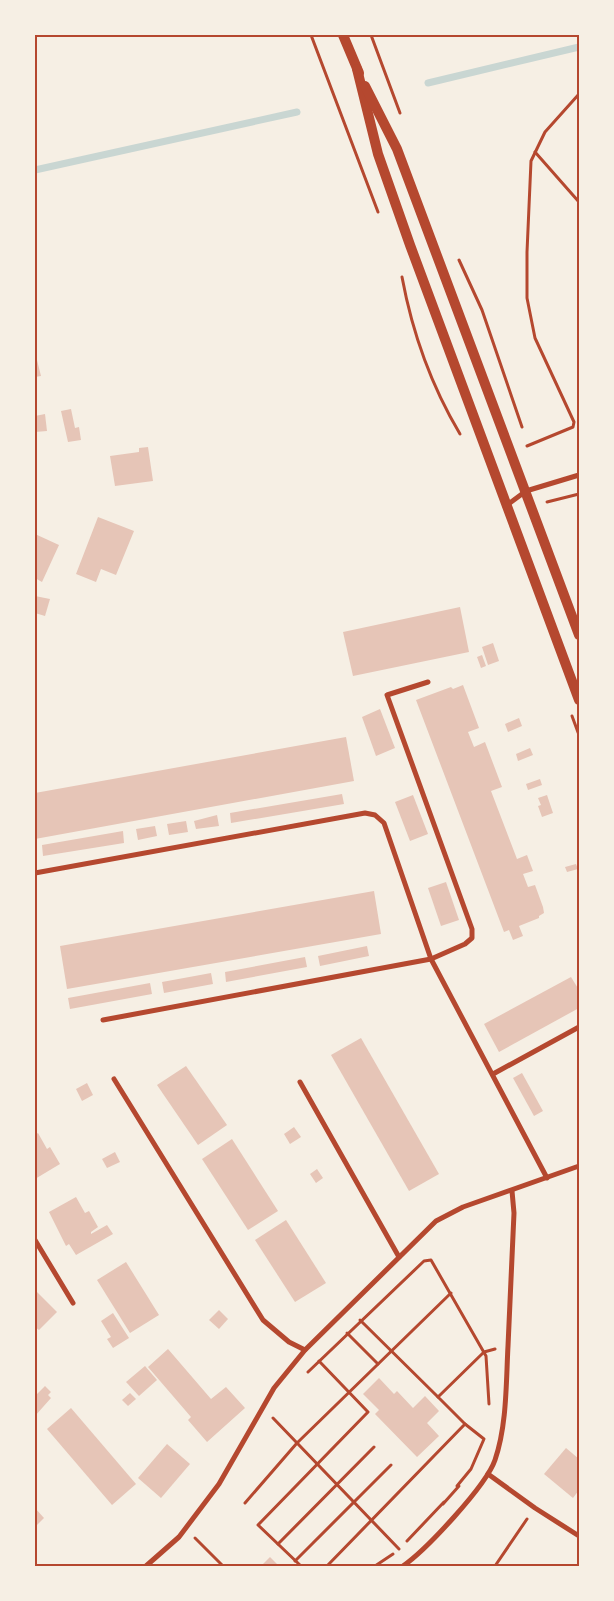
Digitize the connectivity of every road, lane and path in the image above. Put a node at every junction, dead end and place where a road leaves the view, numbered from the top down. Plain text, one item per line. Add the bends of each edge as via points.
1 (343, 35) edge
2 (357, 69) junction
3 (579, 94) edge
4 (535, 152) junction
5 (579, 202) edge
6 (579, 260) edge
7 (579, 284) edge
8 (511, 449) junction
9 (579, 476) edge
10 (526, 491) junction
11 (507, 506) junction
12 (579, 634) edge
13 (428, 682) dead end
14 (579, 700) edge
15 (35, 873) edge
16 (431, 959) junction
17 (102, 1020) dead end
18 (579, 1028) edge
19 (493, 1074) junction
20 (114, 1079) dead end
21 (300, 1082) dead end
22 (579, 1166) edge
23 (547, 1178) junction
24 (512, 1191) junction
25 (35, 1240) edge
26 (399, 1257) junction
27 (451, 1293) junction
28 (73, 1304) dead end
29 (360, 1320) junction
30 (347, 1333) junction
31 (508, 1345) junction
32 (304, 1350) junction
33 (392, 1350) junction
34 (484, 1352) junction
35 (319, 1361) junction
36 (378, 1364) junction
37 (307, 1373) dead end
38 (349, 1392) junction
39 (438, 1397) junction
40 (278, 1411) dead end
41 (490, 1413) dead end
42 (465, 1424) junction
43 (488, 1430) dead end
44 (297, 1443) junction
45 (374, 1447) dead end
46 (318, 1465) junction
47 (391, 1465) dead end
48 (488, 1474) junction
49 (337, 1484) junction
50 (245, 1503) dead end
51 (355, 1503) junction
52 (443, 1504) junction
53 (535, 1508) junction
54 (371, 1520) junction
55 (185, 1529) junction
56 (579, 1536) edge
57 (278, 1544) junction
58 (399, 1549) junction
59 (296, 1561) junction
60 (146, 1566) edge
61 (223, 1566) edge
62 (301, 1566) edge
63 (327, 1566) edge
64 (375, 1566) edge
65 (403, 1566) edge
66 (495, 1566) edge

1 - 2 main road
2 - 8 main road via 397,149
2 - 11 main road via 381,163
3 - 4 path via 545,132
4 - 5 path
4 - 8 path via 531,161 527,298 535,338 574,422 572,427 528,446
6 - 7 path
8 - 10 main road
9 - 10 street
10 - 11 street
10 - 12 main road
11 - 14 main road
13 - 16 street via 387,695 472,929 472,938 465,944
15 - 16 street via 365,812 384,823
16 - 17 street
16 - 19 street
18 - 19 street
19 - 23 street
20 - 32 street via 263,1320
21 - 26 street
22 - 23 street
23 - 24 street
24 - 26 street via 463,1207 436,1221
24 - 31 street via 514,1213
25 - 28 street
26 - 32 street
27 - 29 path via 435,1264 431,1260 424,1261
27 - 33 path
27 - 34 path
29 - 30 path
29 - 33 path
30 - 35 path
30 - 36 path
31 - 34 path
31 - 48 street via 501,1433
32 - 55 street via 274,1388 219,1484
33 - 36 path
33 - 39 path
34 - 39 path
34 - 41 path
35 - 37 path
35 - 38 path
36 - 38 path
38 - 44 path
38 - 46 path via 368,1412
39 - 42 path
40 - 44 path via 273,1419
42 - 52 path via 484,1439 471,1469
42 - 54 path
43 - 52 path via 479,1464
44 - 46 path
44 - 50 path
45 - 49 path
46 - 49 path
46 - 57 path via 258,1525
47 - 51 path
48 - 53 street
48 - 65 street via 440,1531
49 - 51 path
49 - 57 path
51 - 54 path
51 - 59 path
52 - 58 path
53 - 56 street
53 - 66 path
54 - 58 path
54 - 63 path
55 - 60 street
55 - 61 path
57 - 59 path
58 - 64 path
59 - 62 path

